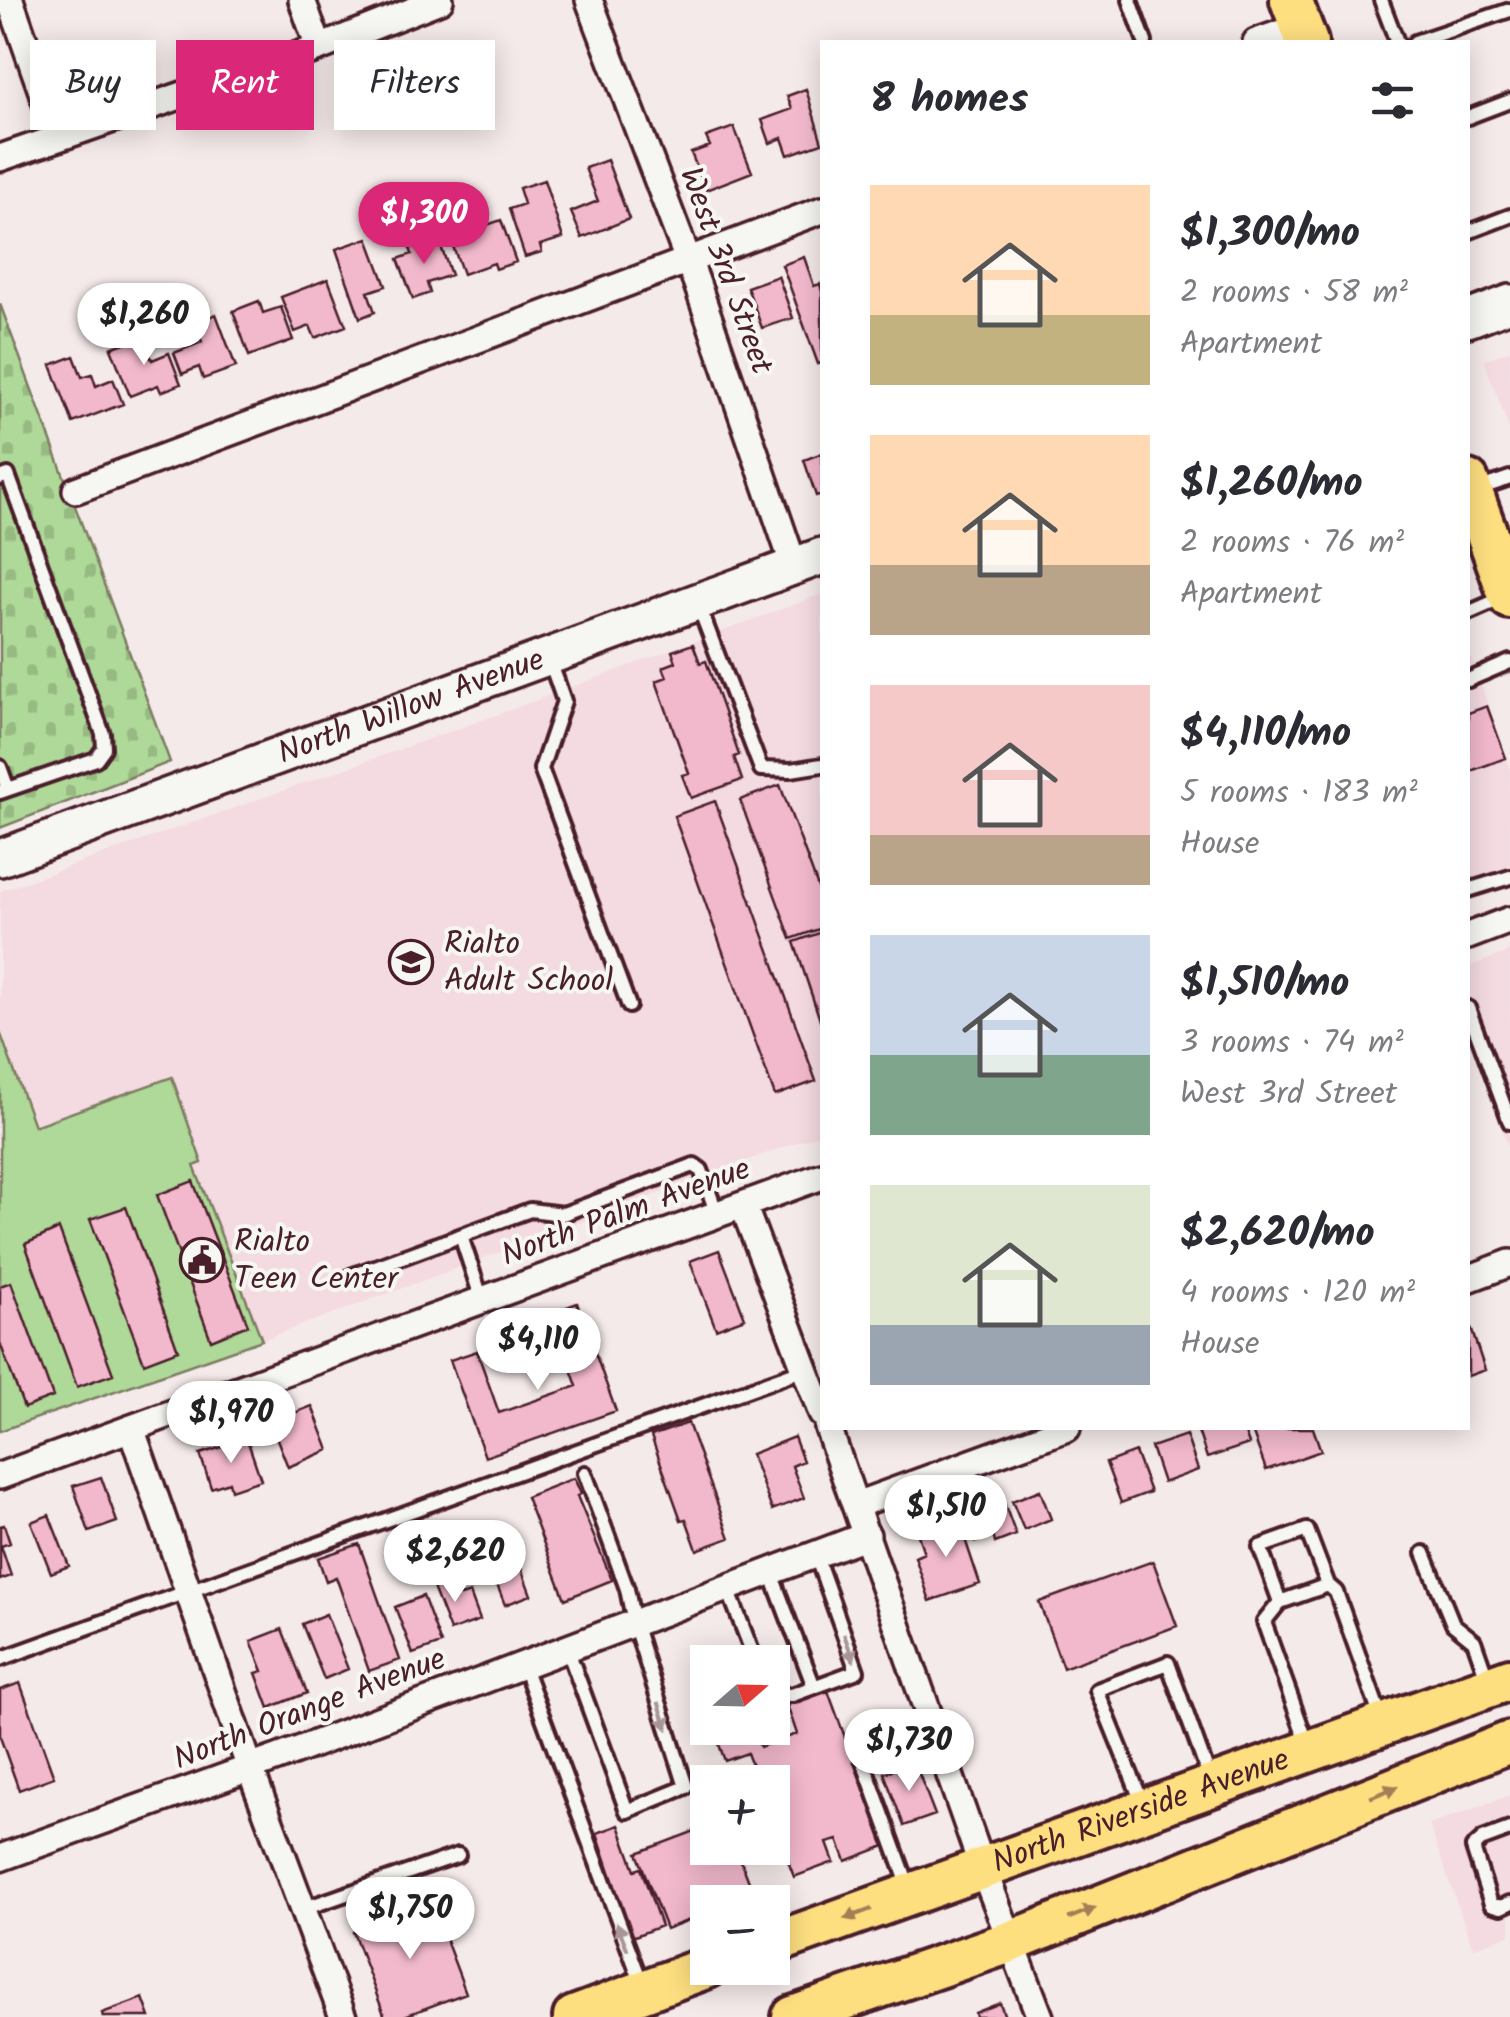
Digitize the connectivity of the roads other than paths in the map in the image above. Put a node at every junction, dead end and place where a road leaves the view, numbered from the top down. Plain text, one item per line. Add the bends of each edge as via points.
1 (10, 0) edge
2 (302, 0) edge
3 (440, 0) edge
4 (589, 0) edge
5 (1130, 0) edge
6 (1382, 0) edge
7 (1510, 10) edge
8 (1300, 23) edge
9 (1145, 40) edge
10 (1261, 40) edge
11 (1396, 40) edge
12 (1421, 40) edge
13 (320, 48) junction
14 (1510, 101) edge
15 (1470, 116) edge
16 (58, 137) junction
17 (0, 158) edge
18 (820, 211) edge
19 (1510, 216) edge
20 (1470, 231) edge
21 (688, 261) junction
22 (1510, 302) edge
23 (1470, 318) edge
24 (0, 478) edge
25 (1510, 478) edge
26 (1470, 486) edge
27 (76, 490) dead end
28 (1470, 490) edge
29 (808, 561) edge
30 (1510, 597) edge
31 (697, 602) junction
32 (1470, 612) edge
33 (548, 656) junction
34 (1510, 662) edge
35 (1470, 679) edge
36 (820, 765) edge
37 (0, 767) edge
38 (4, 790) edge
39 (0, 858) edge
40 (1510, 877) edge
41 (1470, 889) edge
42 (1510, 920) edge
43 (1470, 932) edge
44 (629, 1006) dead end
45 (1470, 1013) edge
46 (1510, 1122) edge
47 (820, 1177) edge
48 (743, 1205) junction
49 (718, 1214) junction
50 (461, 1236) junction
51 (1510, 1263) edge
52 (351, 1276) dead end
53 (1470, 1278) edge
54 (482, 1300) junction
55 (805, 1369) junction
56 (820, 1409) edge
57 (131, 1428) junction
58 (829, 1430) edge
59 (1062, 1430) edge
60 (584, 1473) dead end
61 (0, 1476) edge
62 (856, 1505) junction
63 (867, 1535) junction
64 (1424, 1553) dead end
65 (816, 1556) junction
66 (771, 1573) junction
67 (1328, 1585) junction
68 (728, 1589) junction
69 (188, 1592) junction
70 (1280, 1602) junction
71 (634, 1624) junction
72 (749, 1645) edge
73 (567, 1648) junction
74 (0, 1659) edge
75 (523, 1664) junction
76 (1500, 1683) edge
77 (814, 1687) junction
78 (790, 1695) edge
79 (1383, 1725) junction
80 (932, 1727) junction
81 (1510, 1742) edge
82 (1310, 1751) junction
83 (250, 1768) junction
84 (1212, 1786) junction
85 (1146, 1810) junction
86 (1510, 1829) edge
87 (458, 1855) dead end
88 (978, 1855) junction
89 (0, 1858) edge
90 (911, 1895) junction
91 (1510, 1903) edge
92 (303, 1909) junction
93 (790, 1938) edge
94 (1010, 1942) junction
95 (690, 1973) edge
96 (644, 1990) junction
97 (343, 2017) edge
98 (574, 2017) edge
99 (793, 2017) edge
100 (1040, 2017) edge

1 - 16 street
2 - 13 street
3 - 13 street
4 - 21 street, West 3rd Street
5 - 9 lane
6 - 11 lane
7 - 12 lane
8 - 10 street
13 - 16 street
14 - 15 lane
16 - 17 street
18 - 21 street
19 - 20 lane
21 - 27 street
21 - 29 street, West 3rd Street
22 - 23 street
24 - 38 lane via 8,475 104,748 96,758
25 - 26 lane
28 - 30 main road via 1484,544
29 - 31 street, North Willow Avenue
30 - 32 lane
31 - 33 street, North Willow Avenue
31 - 36 lane via 761,769
33 - 39 street, North Willow Avenue
33 - 44 lane via 564,701 541,769
34 - 35 lane
37 - 38 lane
40 - 41 lane
42 - 43 street
45 - 46 lane
47 - 48 street, North Palm Avenue
48 - 49 street, North Palm Avenue
48 - 55 street
49 - 50 lane via 694,1164 562,1214 530,1210
49 - 54 street, North Palm Avenue
50 - 52 lane
50 - 54 lane
51 - 53 street
54 - 57 street, North Palm Avenue
55 - 56 street
55 - 69 lane
57 - 61 street, North Palm Avenue
57 - 69 street
58 - 62 street
59 - 62 street
60 - 71 lane
62 - 63 street
63 - 65 street, North Orange Avenue
63 - 80 street
64 - 76 lane via 1452,1624 1474,1641
65 - 66 street, North Orange Avenue
65 -> 77 lane via 857,1672
66 - 68 street, North Orange Avenue
66 - 77 lane
67 - 70 lane
67 - 70 lane via 1307,1530 1260,1546
67 - 79 lane
68 - 71 street, North Orange Avenue
68 - 72 lane
69 - 74 lane
69 - 83 street
70 - 82 lane via 1264,1622
71 - 73 street, North Orange Avenue
71 -> 73 lane via 686,1786 627,1810
73 - 75 street, North Orange Avenue
75 - 83 street, North Orange Avenue
96 -> 75 lane
76 - 79 main road, North Riverside Avenue
77 - 78 lane
79 - 82 main road, North Riverside Avenue
80 - 88 street
80 - 90 lane via 860,1753
94 -> 81 main road, North Riverside Avenue
82 - 84 main road, North Riverside Avenue
83 - 89 street, North Orange Avenue
83 - 92 street
84 - 85 main road, North Riverside Avenue
84 - 85 lane via 1168,1664 1097,1690
85 - 88 main road, North Riverside Avenue
86 - 91 lane via 1473,1848 1491,1904
87 - 92 lane
88 - 90 main road, North Riverside Avenue
88 - 94 street
90 -> 93 main road, North Riverside Avenue
92 - 97 street
94 - 99 main road, North Riverside Avenue
94 - 100 street
95 - 96 main road
96 - 98 main road

